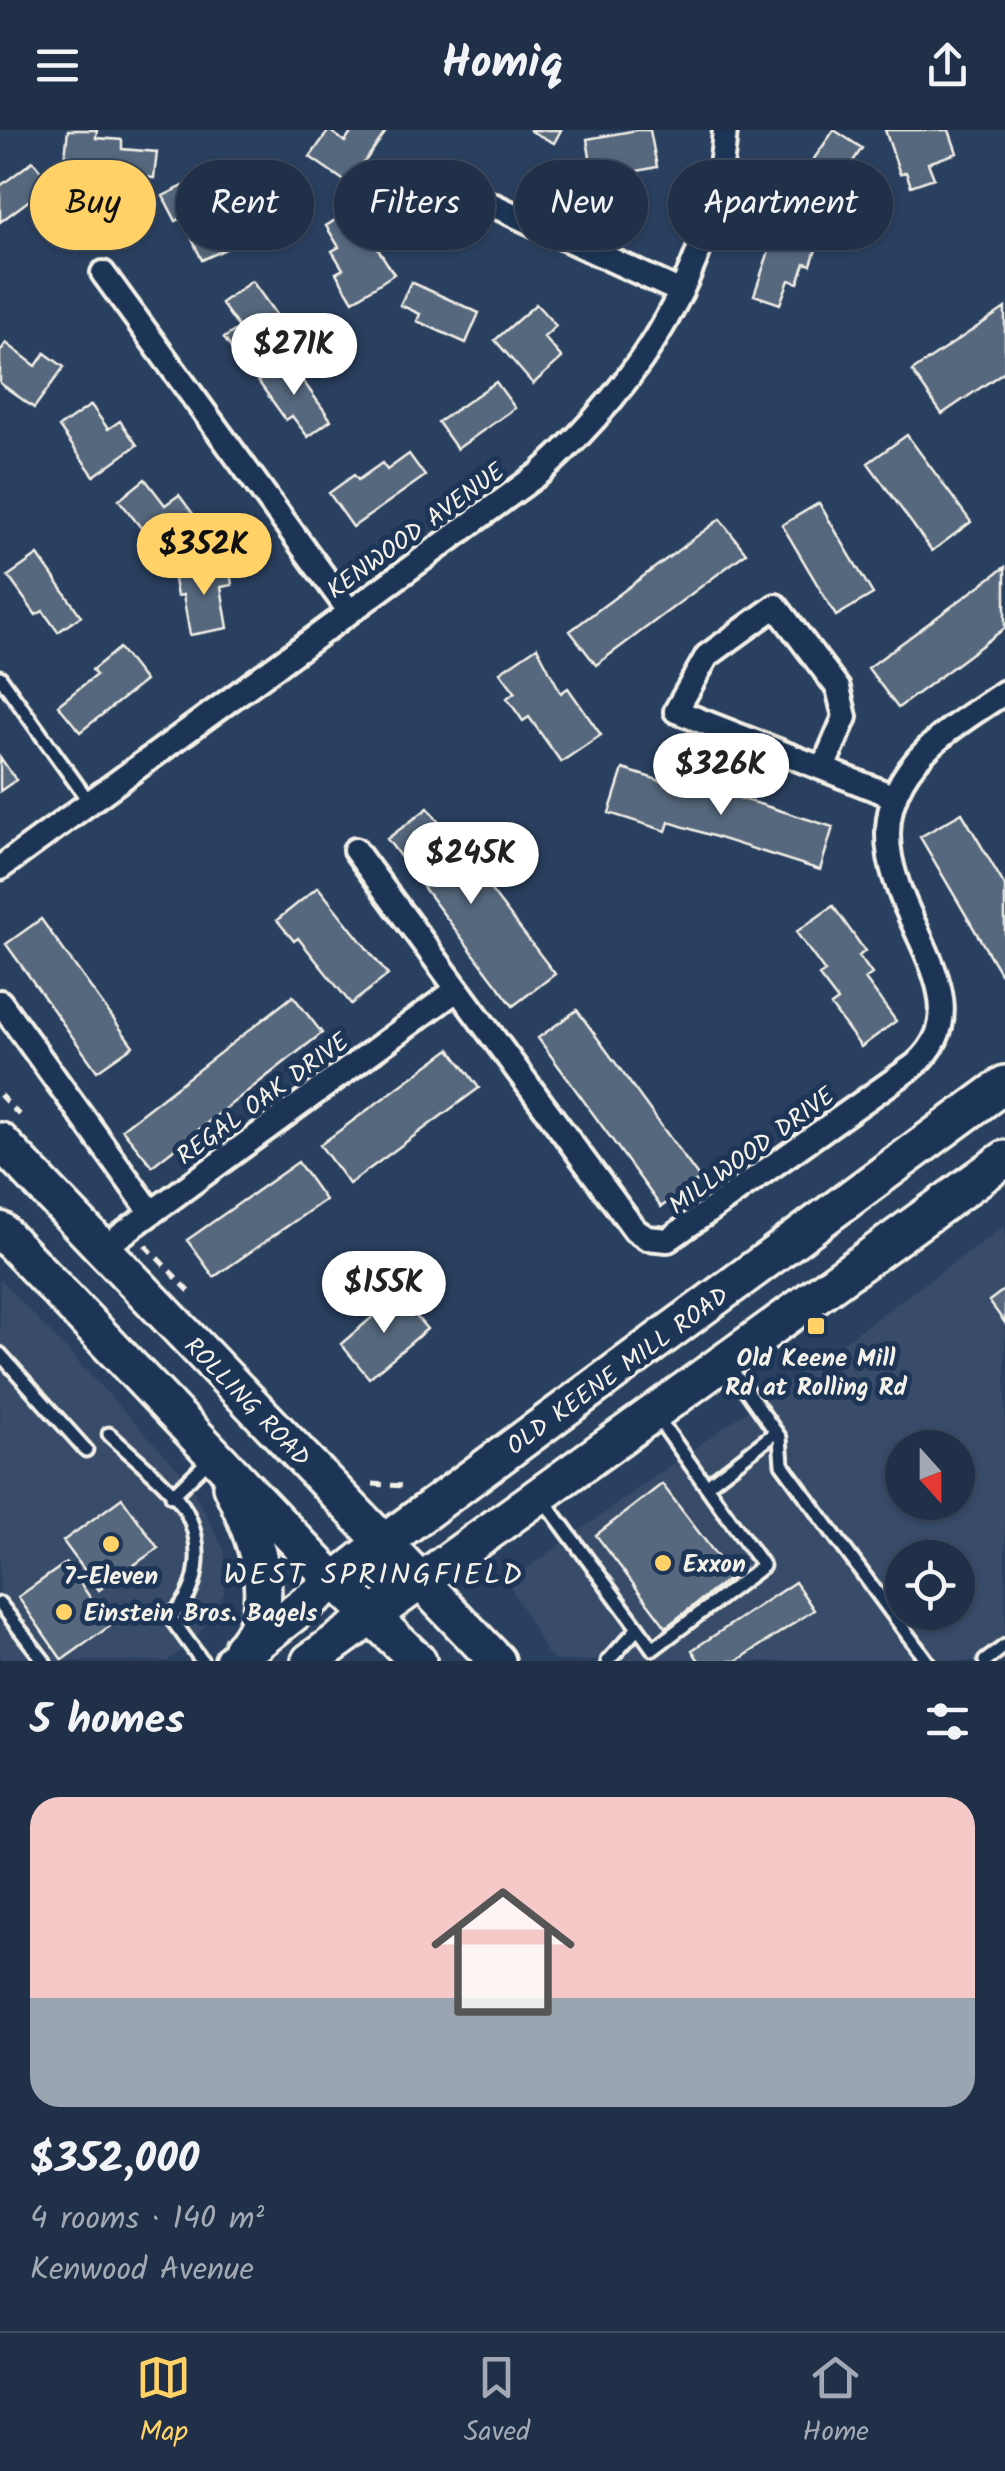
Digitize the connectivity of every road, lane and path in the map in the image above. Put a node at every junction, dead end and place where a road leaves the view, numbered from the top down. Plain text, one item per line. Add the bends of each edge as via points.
1 (725, 130) edge
2 (495, 205) edge
3 (103, 273) dead end
4 (681, 292) junction
5 (350, 612) junction
6 (0, 677) edge
7 (1005, 692) edge
8 (824, 766) junction
9 (895, 797) junction
10 (90, 803) junction
11 (355, 850) dead end
12 (0, 868) edge
13 (456, 991) junction
14 (0, 1002) edge
15 (1005, 1084) edge
16 (0, 1141) edge
17 (1005, 1159) edge
18 (151, 1212) junction
19 (0, 1230) edge
20 (102, 1249) junction
21 (0, 1354) edge
22 (726, 1363) junction
23 (654, 1414) junction
24 (776, 1432) junction
25 (109, 1434) dead end
26 (86, 1450) dead end
27 (216, 1454) junction
28 (365, 1478) dead end
29 (404, 1486) dead end
30 (706, 1486) junction
31 (540, 1495) junction
32 (172, 1496) junction
33 (383, 1542) junction
34 (335, 1582) junction
35 (418, 1582) junction
36 (0, 1604) edge
37 (374, 1616) junction
38 (638, 1628) junction
39 (1005, 1646) edge
40 (44, 1661) edge
41 (202, 1661) edge
42 (231, 1661) edge
43 (310, 1661) edge
44 (418, 1661) edge
45 (496, 1661) edge
46 (608, 1661) edge
47 (927, 1661) edge
48 (985, 1661) edge

1 - 4 street, KENWOOD AVENUE via 717,186
2 - 4 street
3 - 5 street
4 - 5 street, KENWOOD AVENUE via 646,358 581,436
5 - 10 street, KENWOOD AVENUE
6 - 10 lane
7 - 9 street, MILLWOOD DRIVE via 923,754
8 - 8 street via 676,711 706,656 776,606 838,688 845,717
8 - 9 street
9 - 13 street, MILLWOOD DRIVE via 888,858 944,996 937,1039 916,1065 680,1236 655,1240 635,1230
10 - 12 street, KENWOOD AVENUE
11 - 13 street, MILLWOOD DRIVE
13 - 18 street, REGAL OAK DRIVE
14 - 18 street
15 - 33 main road, OLD KEENE MILL ROAD
16 - 20 main road, ROLLING ROAD
17 - 22 main road
18 - 20 street, REGAL OAK DRIVE
19 - 27 main road
20 - 33 main road, ROLLING ROAD
21 - 26 lane
22 - 23 main road
22 - 24 lane
23 - 30 lane
23 - 31 main road
24 - 30 lane
24 - 47 lane via 782,1464
25 - 32 lane
27 - 32 lane
27 - 34 main road
27 - 42 main road via 252,1531 260,1572 257,1628
28 - 29 path via 378,1488
30 - 38 lane via 763,1566 653,1649
31 - 35 main road
31 - 38 lane
32 - 41 lane via 185,1509 196,1543 196,1576 186,1604 170,1617
33 - 34 main road, OLD KEENE MILL ROAD
33 - 35 main road, ROLLING ROAD
34 - 37 main road
34 - 42 main road, OLD KEENE MILL ROAD
35 - 37 main road
35 - 45 main road, ROLLING ROAD
36 - 40 lane
37 - 43 main road
37 - 44 main road
38 - 46 lane
39 - 48 lane

